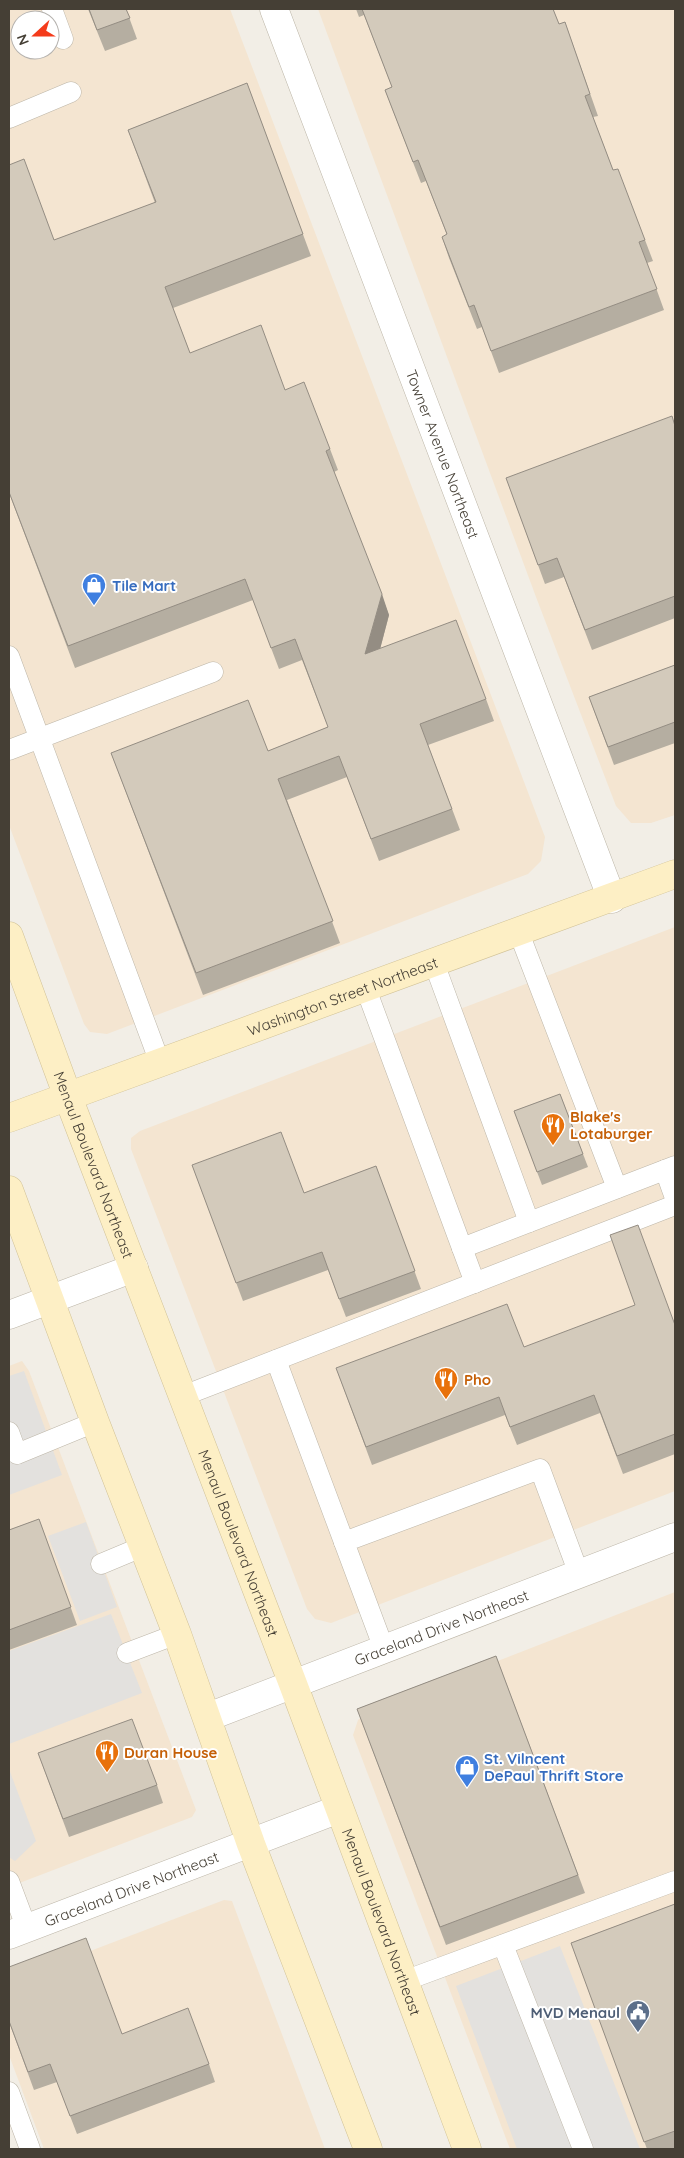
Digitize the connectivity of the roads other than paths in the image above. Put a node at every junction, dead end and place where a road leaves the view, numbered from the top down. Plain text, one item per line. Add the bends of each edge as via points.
1 (52, 9) edge
2 (274, 9) edge
3 (63, 39) dead end
4 (71, 92) dead end
5 (9, 118) edge
6 (9, 656) edge
7 (213, 672) dead end
8 (39, 739) junction
9 (9, 750) edge
10 (675, 874) edge
11 (612, 899) junction
12 (520, 933) junction
13 (9, 936) edge
14 (434, 964) junction
15 (366, 988) junction
16 (160, 1063) junction
17 (68, 1097) junction
18 (9, 1118) edge
19 (670, 1168) edge
20 (617, 1188) junction
21 (9, 1190) edge
22 (675, 1198) edge
23 (675, 1206) edge
24 (529, 1222) junction
25 (462, 1248) junction
26 (134, 1268) junction
27 (474, 1283) junction
28 (50, 1299) junction
29 (9, 1315) edge
30 (276, 1360) junction
31 (183, 1396) junction
32 (96, 1422) junction
33 (9, 1432) edge
34 (675, 1536) edge
35 (344, 1542) junction
36 (144, 1546) junction
37 (102, 1564) dead end
38 (579, 1574) junction
39 (178, 1634) junction
40 (384, 1649) junction
41 (127, 1653) dead end
42 (293, 1684) junction
43 (208, 1717) junction
44 (339, 1809) junction
45 (251, 1844) junction
46 (9, 1881) edge
47 (675, 1882) edge
48 (18, 1932) edge
49 (503, 1945) junction
50 (404, 1981) junction
51 (9, 2092) edge
52 (30, 2149) edge
53 (368, 2149) edge
54 (467, 2149) edge
55 (584, 2149) edge

1 - 3 lane
2 - 11 street, Towner Avenue Northeast
4 - 5 lane
6 - 8 lane
7 - 8 lane
8 - 9 lane
8 - 16 lane
10 - 11 main road, Washington Street Northeast
11 - 12 main road, Washington Street Northeast
12 - 14 main road, Washington Street Northeast
12 - 20 lane
13 - 17 main road, Menaul Boulevard Northeast
14 - 15 main road, Washington Street Northeast
14 - 24 lane
15 - 16 main road, Washington Street Northeast
15 - 25 lane
16 - 17 main road, Washington Street Northeast
17 - 18 main road, Washington Street Northeast
17 - 26 main road, Menaul Boulevard Northeast
19 - 20 lane
19 - 22 lane
20 - 24 lane
21 - 28 main road
23 - 27 lane
24 - 25 lane
25 - 27 lane
26 - 28 street
26 - 31 main road, Menaul Boulevard Northeast
27 - 30 lane
28 - 29 street
28 - 32 main road
30 - 31 lane
30 - 35 lane
31 - 42 main road, Menaul Boulevard Northeast
32 - 33 lane via 17,1454
32 - 36 main road
34 - 38 street, Graceland Drive Northeast
35 - 38 lane via 540,1469
35 - 40 lane
36 - 37 lane
36 - 39 main road
38 - 40 street, Graceland Drive Northeast
39 - 41 lane
39 - 43 main road
40 - 42 street, Graceland Drive Northeast
42 - 43 street, Graceland Drive Northeast
42 - 44 main road, Menaul Boulevard Northeast
43 - 45 main road
44 - 45 street, Graceland Drive Northeast
44 - 50 main road, Menaul Boulevard Northeast
45 - 48 street, Graceland Drive Northeast
45 - 53 main road
46 - 48 lane
47 - 49 lane
49 - 50 lane
49 - 55 lane
50 - 54 main road, Menaul Boulevard Northeast
51 - 52 lane

